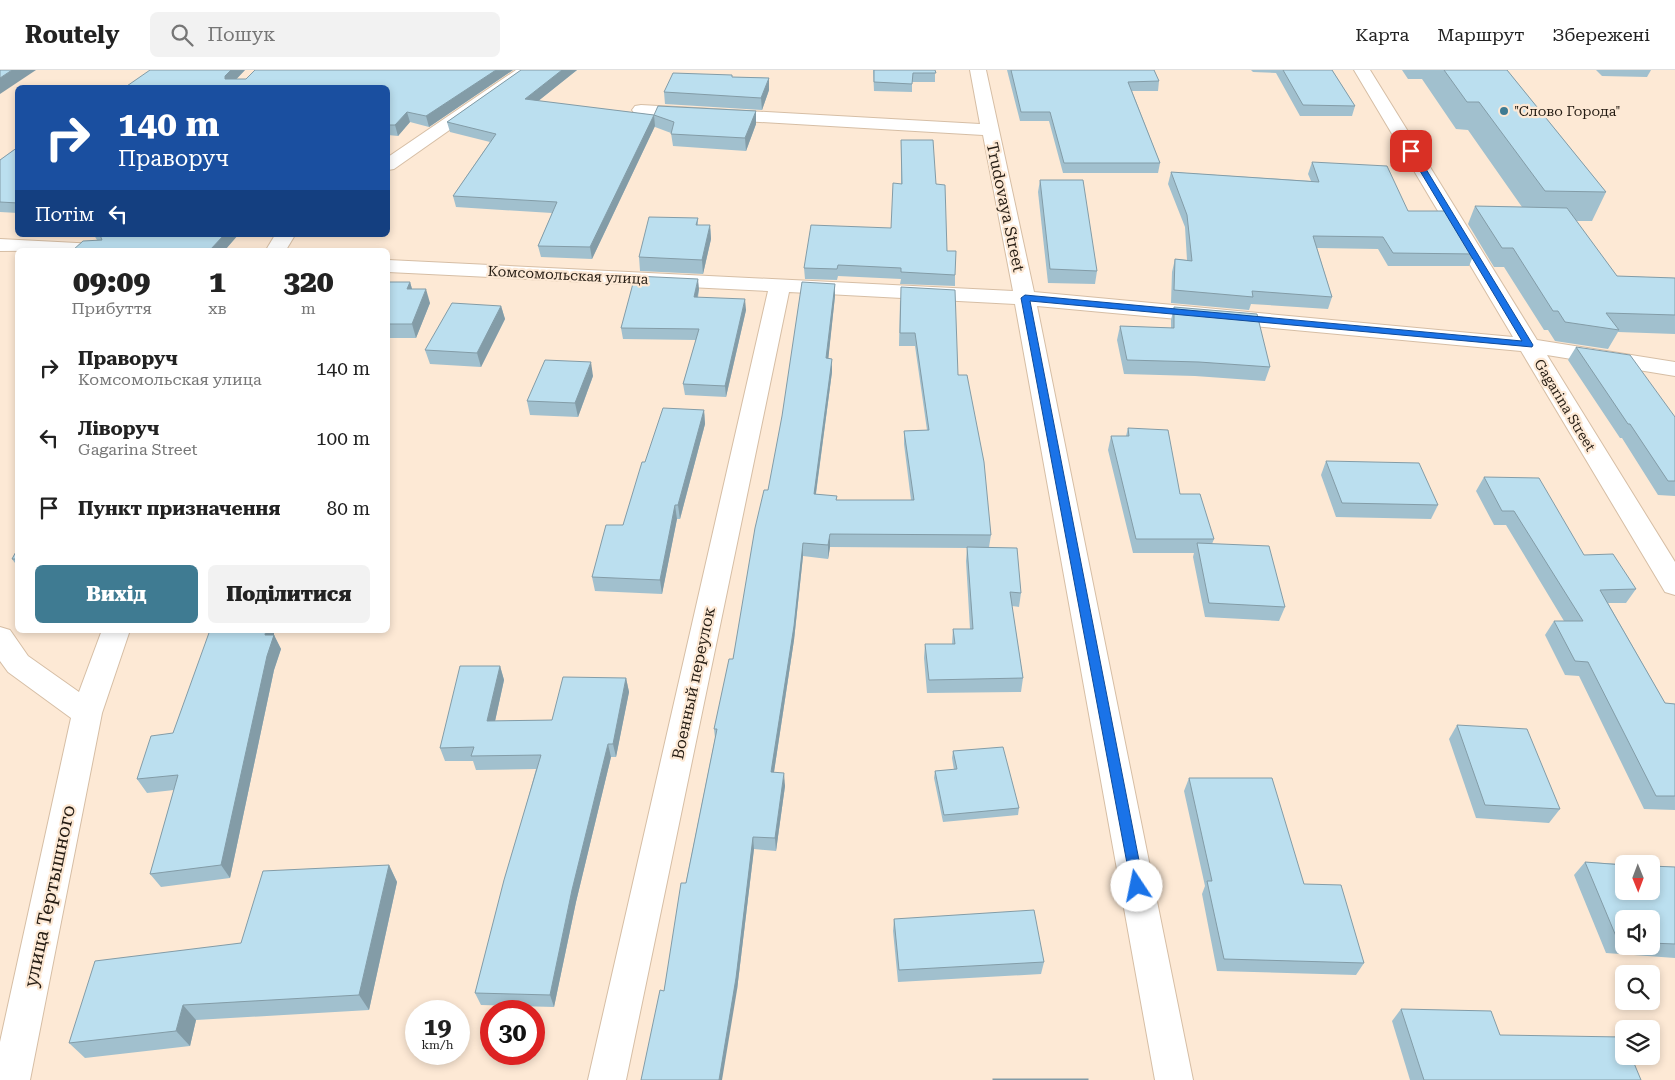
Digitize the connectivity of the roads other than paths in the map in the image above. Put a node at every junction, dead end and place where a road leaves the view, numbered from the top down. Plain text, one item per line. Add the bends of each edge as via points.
1 (527, 70) edge
2 (978, 70) edge
3 (1362, 70) edge
4 (641, 110) dead end
5 (990, 130) junction
6 (390, 164) edge
7 (285, 237) edge
8 (67, 242) edge
9 (0, 245) edge
10 (89, 248) edge
11 (277, 248) edge
12 (390, 266) edge
13 (780, 286) junction
14 (1025, 298) junction
15 (1528, 345) junction
16 (1675, 369) edge
17 (1675, 585) edge
18 (115, 633) edge
19 (0, 638) edge
20 (87, 713) junction
21 (11, 1080) edge
22 (607, 1080) edge
23 (1174, 1080) edge

1 - 6 street
2 - 5 street, Trudovaya Street
3 - 15 street, Gagarina Street
4 - 5 street
5 - 14 street, Trudovaya Street
7 - 11 street
8 - 9 street
8 - 10 street
12 - 13 street, Комсомольская улица
13 - 14 street, Комсомольская улица
13 - 22 street, Военный переулок
14 - 15 street, Комсомольская улица
14 - 23 street, Trudovaya Street
15 - 16 street, Комсомольская улица
15 - 17 street, Gagarina Street
18 - 20 street, улица Тертышного
19 - 20 street via 18,664
20 - 21 street, улица Тертышного

